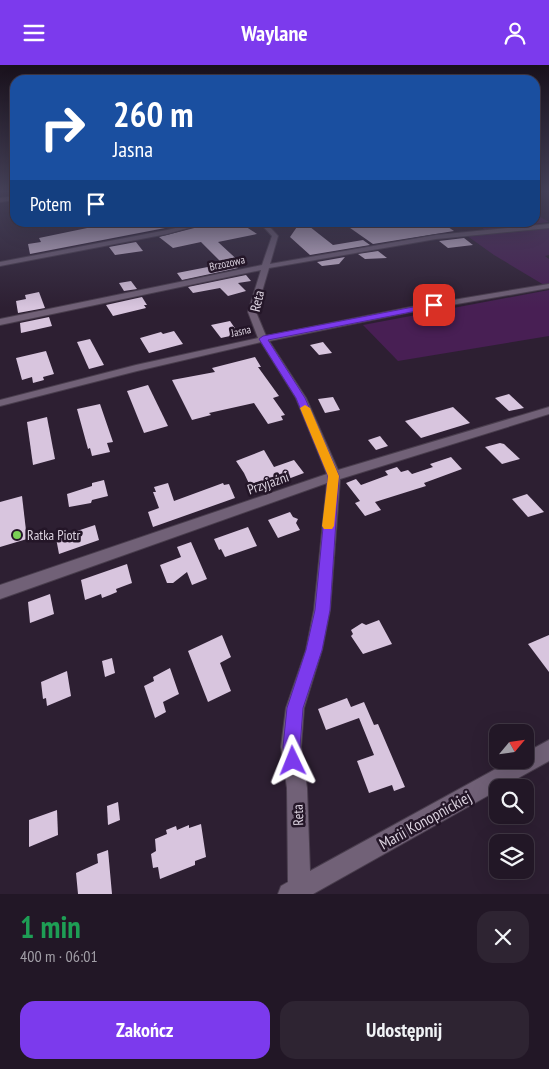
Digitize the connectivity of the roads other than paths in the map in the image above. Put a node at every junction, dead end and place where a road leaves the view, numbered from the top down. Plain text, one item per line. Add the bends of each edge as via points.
1 (172, 231) edge
2 (270, 231) edge
3 (501, 231) edge
4 (0, 264) edge
5 (267, 267) junction
6 (549, 286) edge
7 (0, 322) edge
8 (263, 339) junction
9 (0, 403) edge
10 (549, 410) edge
11 (334, 476) junction
12 (0, 592) edge
13 (549, 750) edge
14 (296, 892) edge

1 - 4 street
2 - 5 street, Reta via 275,236
3 - 5 street, Brzozowa via 436,237
5 - 7 street, Brzozowa
5 - 8 street, Reta via 252,312
6 - 8 street, Jasna via 381,314
8 - 9 street, Jasna
8 - 11 street, Reta via 301,398
10 - 11 street, Przyjaźni
11 - 12 street, Przyjaźni
11 - 14 street, Reta via 322,610 314,650 295,708 291,747 297,789
13 - 14 street, Marii Konopnickiej

